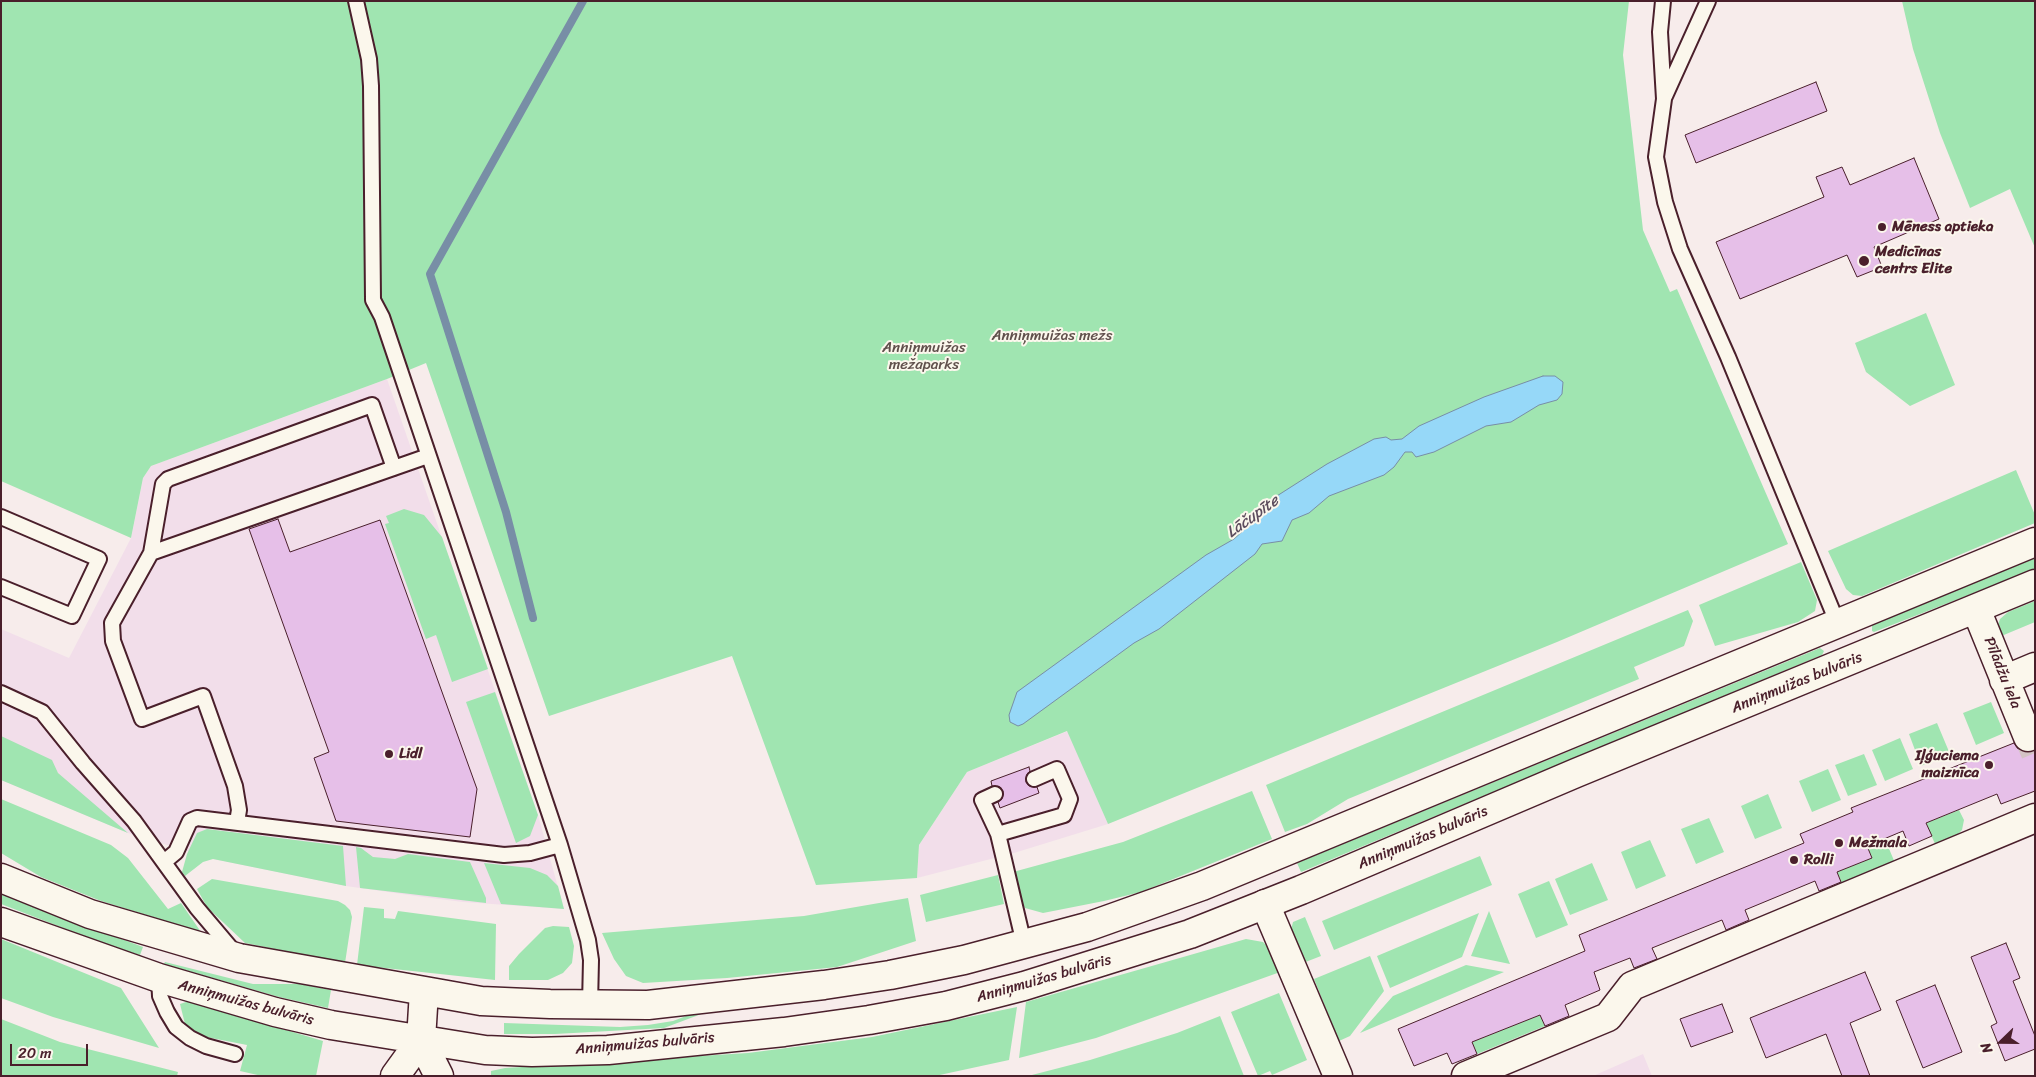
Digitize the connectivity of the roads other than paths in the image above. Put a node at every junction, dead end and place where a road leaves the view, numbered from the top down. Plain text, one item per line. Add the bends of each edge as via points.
1 (356, 1) edge
2 (1663, 1) edge
3 (1708, 1) edge
4 (1664, 99) junction
5 (428, 456) junction
6 (394, 468) junction
7 (1, 517) edge
8 (2035, 542) edge
9 (151, 553) junction
10 (2035, 584) edge
11 (1, 587) edge
12 (1976, 609) junction
13 (1837, 622) junction
14 (1853, 660) junction
15 (2035, 667) edge
16 (2004, 680) junction
17 (1, 692) edge
18 (2028, 737) tunnel mouth
19 (1034, 779) dead end
20 (995, 794) dead end
21 (2035, 818) edge
22 (237, 822) junction
23 (998, 834) junction
24 (560, 845) junction
25 (164, 862) junction
26 (1, 878) edge
27 (1265, 904) junction
28 (1, 922) edge
29 (184, 942) junction
30 (1024, 944) junction
31 (239, 958) junction
32 (167, 981) junction
33 (424, 991) junction
34 (728, 995) junction
35 (590, 1005) junction
36 (734, 1037) junction
37 (421, 1040) junction
38 (235, 1054) dead end
39 (395, 1076) edge
40 (438, 1076) edge
41 (1338, 1076) edge
42 (1466, 1076) edge

1 - 5 lane via 369,59 371,86 373,300 382,317
2 - 4 lane via 1660,32
3 - 4 lane
4 - 13 lane via 1656,157 1673,229
5 - 6 lane
5 - 24 lane
6 - 9 lane
6 - 9 lane via 372,406 168,480 161,490
7 - 11 lane via 99,559 72,616
8 - 13 street
9 - 22 lane via 112,623 113,641 142,719 202,696 235,786 239,810
10 - 12 street, Anniņmuižas bulvāris
12 - 14 street, Anniņmuižas bulvāris
12 - 16 street, Pīlādžu iela
13 - 14 street
13 - 30 street via 1202,886 1086,927
14 - 27 street, Anniņmuižas bulvāris
15 - 16 street
16 - 18 street, Pīlādžu iela
17 - 25 lane via 42,712 134,820
19 - 23 lane via 1057,769 1070,799 1064,815
20 - 23 lane via 982,800
21 - 42 street via 1632,986 1608,1017
22 - 24 lane via 504,855 530,853
22 - 25 lane via 197,818 190,821 176,852
23 - 30 lane
24 - 35 lane via 588,940
25 - 31 lane
26 - 29 street via 90,914
27 - 36 street, Anniņmuižas bulvāris via 1190,934 1114,959 946,1006 850,1023
27 - 41 street
28 - 32 street, Anniņmuižas bulvāris
29 - 31 street
29 - 32 street via 161,944 153,952 153,964
30 - 34 street via 890,975
31 - 33 street
32 - 37 street, Anniņmuižas bulvāris via 331,1026
32 - 38 lane via 160,996 176,1027 206,1046
33 - 35 street via 481,1001
33 - 37 street
34 - 35 street via 648,1005
34 - 36 street via 752,1001 761,1015 758,1025
36 - 37 street, Anniņmuižas bulvāris via 608,1050 532,1052 485,1050
37 - 39 street
37 - 40 street

